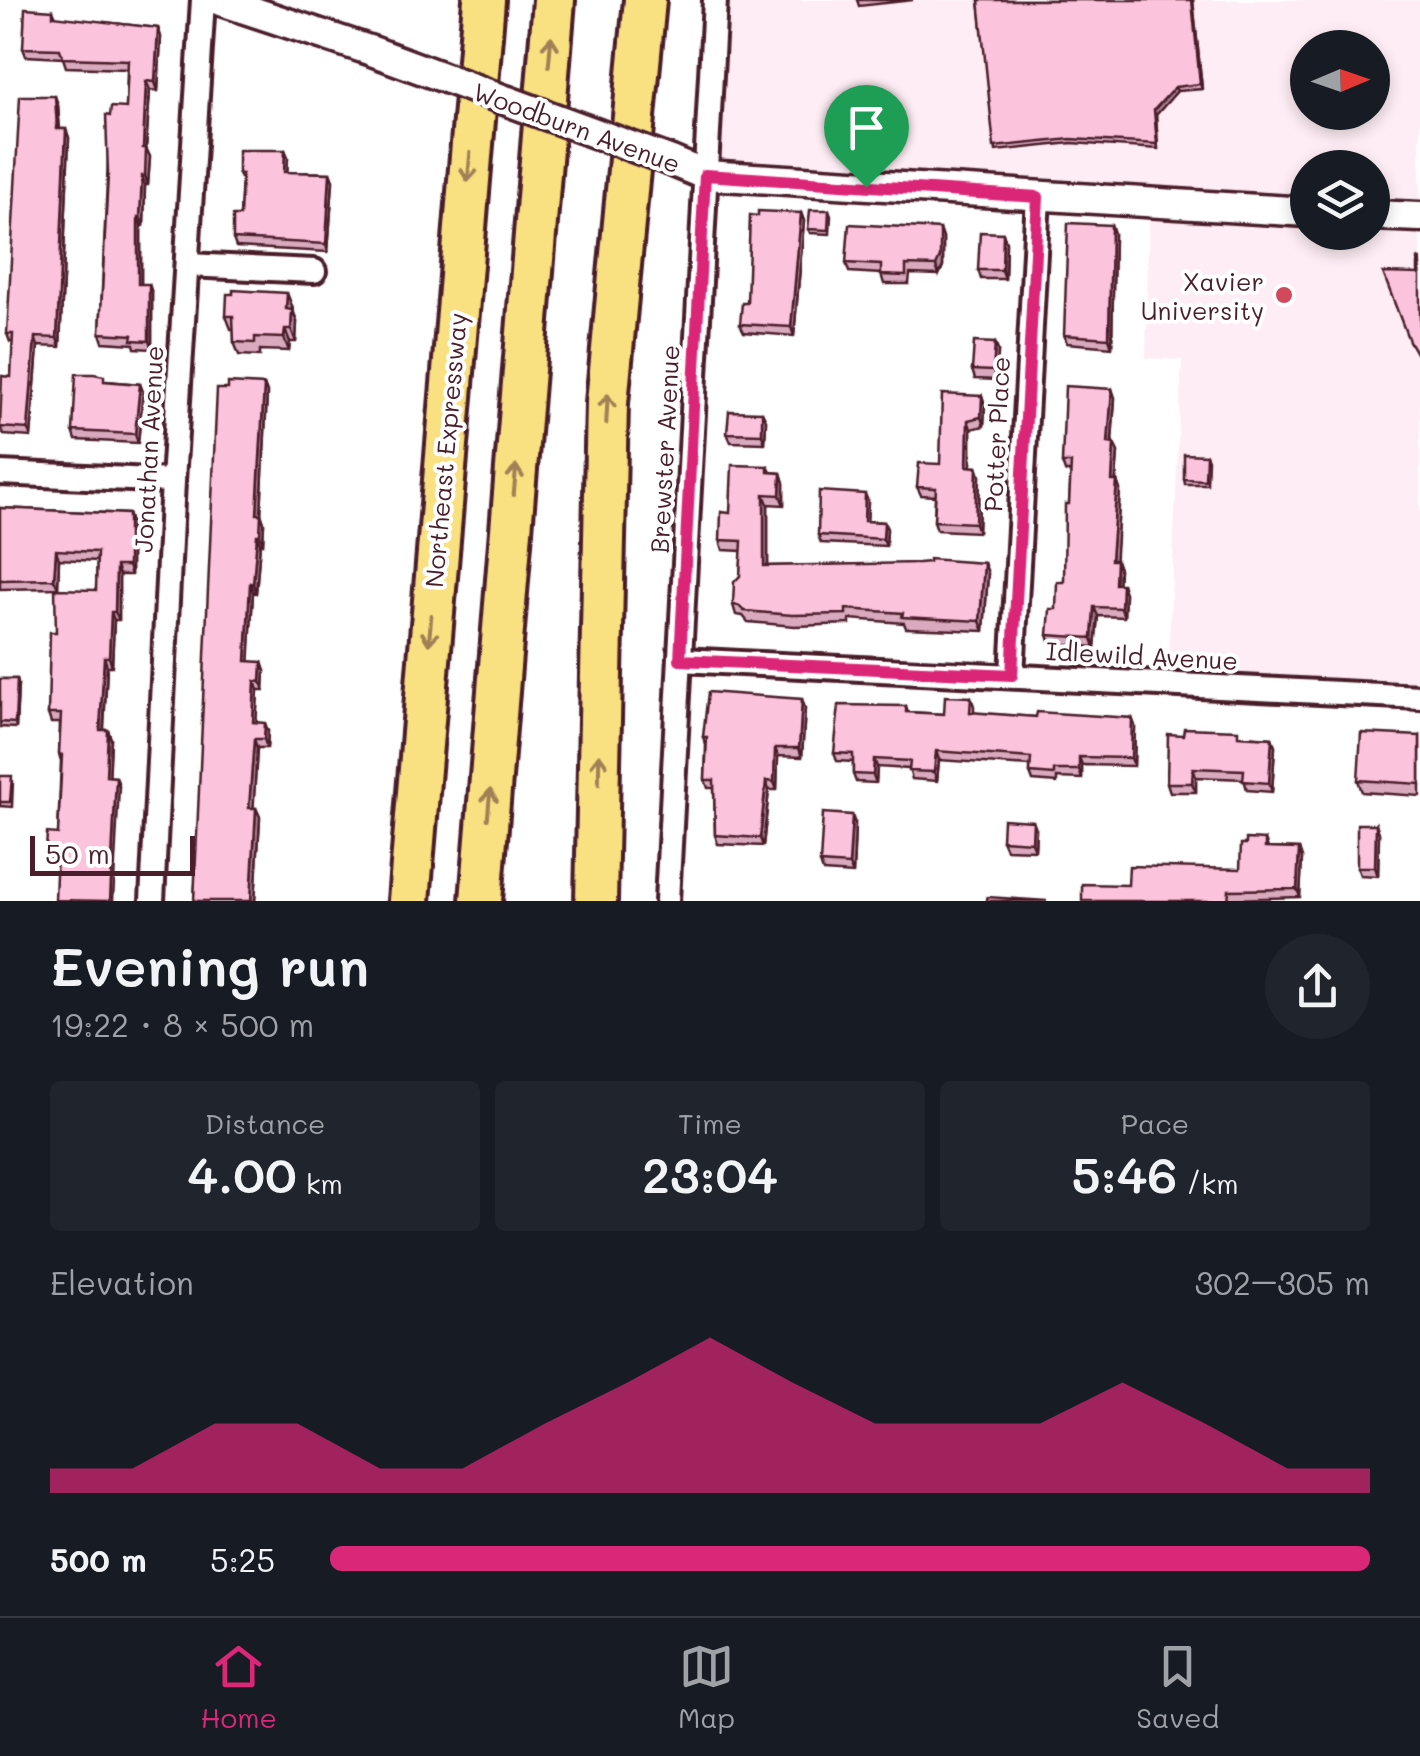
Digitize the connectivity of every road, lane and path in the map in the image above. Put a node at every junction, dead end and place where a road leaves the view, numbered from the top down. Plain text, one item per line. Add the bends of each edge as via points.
1 (203, 0) edge
2 (218, 0) edge
3 (484, 0) edge
4 (554, 0) edge
5 (645, 0) edge
6 (715, 0) edge
7 (705, 175) junction
8 (1038, 197) junction
9 (1290, 211) edge
10 (1390, 216) edge
11 (1420, 218) edge
12 (187, 265) junction
13 (314, 271) dead end
14 (0, 473) edge
15 (172, 481) junction
16 (680, 660) junction
17 (1012, 675) junction
18 (1420, 697) edge
19 (152, 901) edge
20 (409, 901) edge
21 (481, 901) edge
22 (596, 901) edge
23 (668, 901) edge

1 - 12 street, Jonathan Avenue
2 - 7 street, Woodburn Avenue, bridge
3 -> 20 highway, Northeast Expressway
21 -> 4 highway
22 -> 5 highway via 606,402
6 - 7 street, Brewster Avenue
7 - 8 street, Woodburn Avenue
7 - 16 street, Brewster Avenue
8 - 9 street, Woodburn Avenue
8 - 17 street, Potter Place
10 - 11 street
12 - 13 street
12 - 15 street, Jonathan Avenue
14 - 15 street
15 - 19 street, Jonathan Avenue
16 - 17 street, Idlewild Avenue
16 - 23 street, Brewster Avenue
17 - 18 street, Idlewild Avenue

